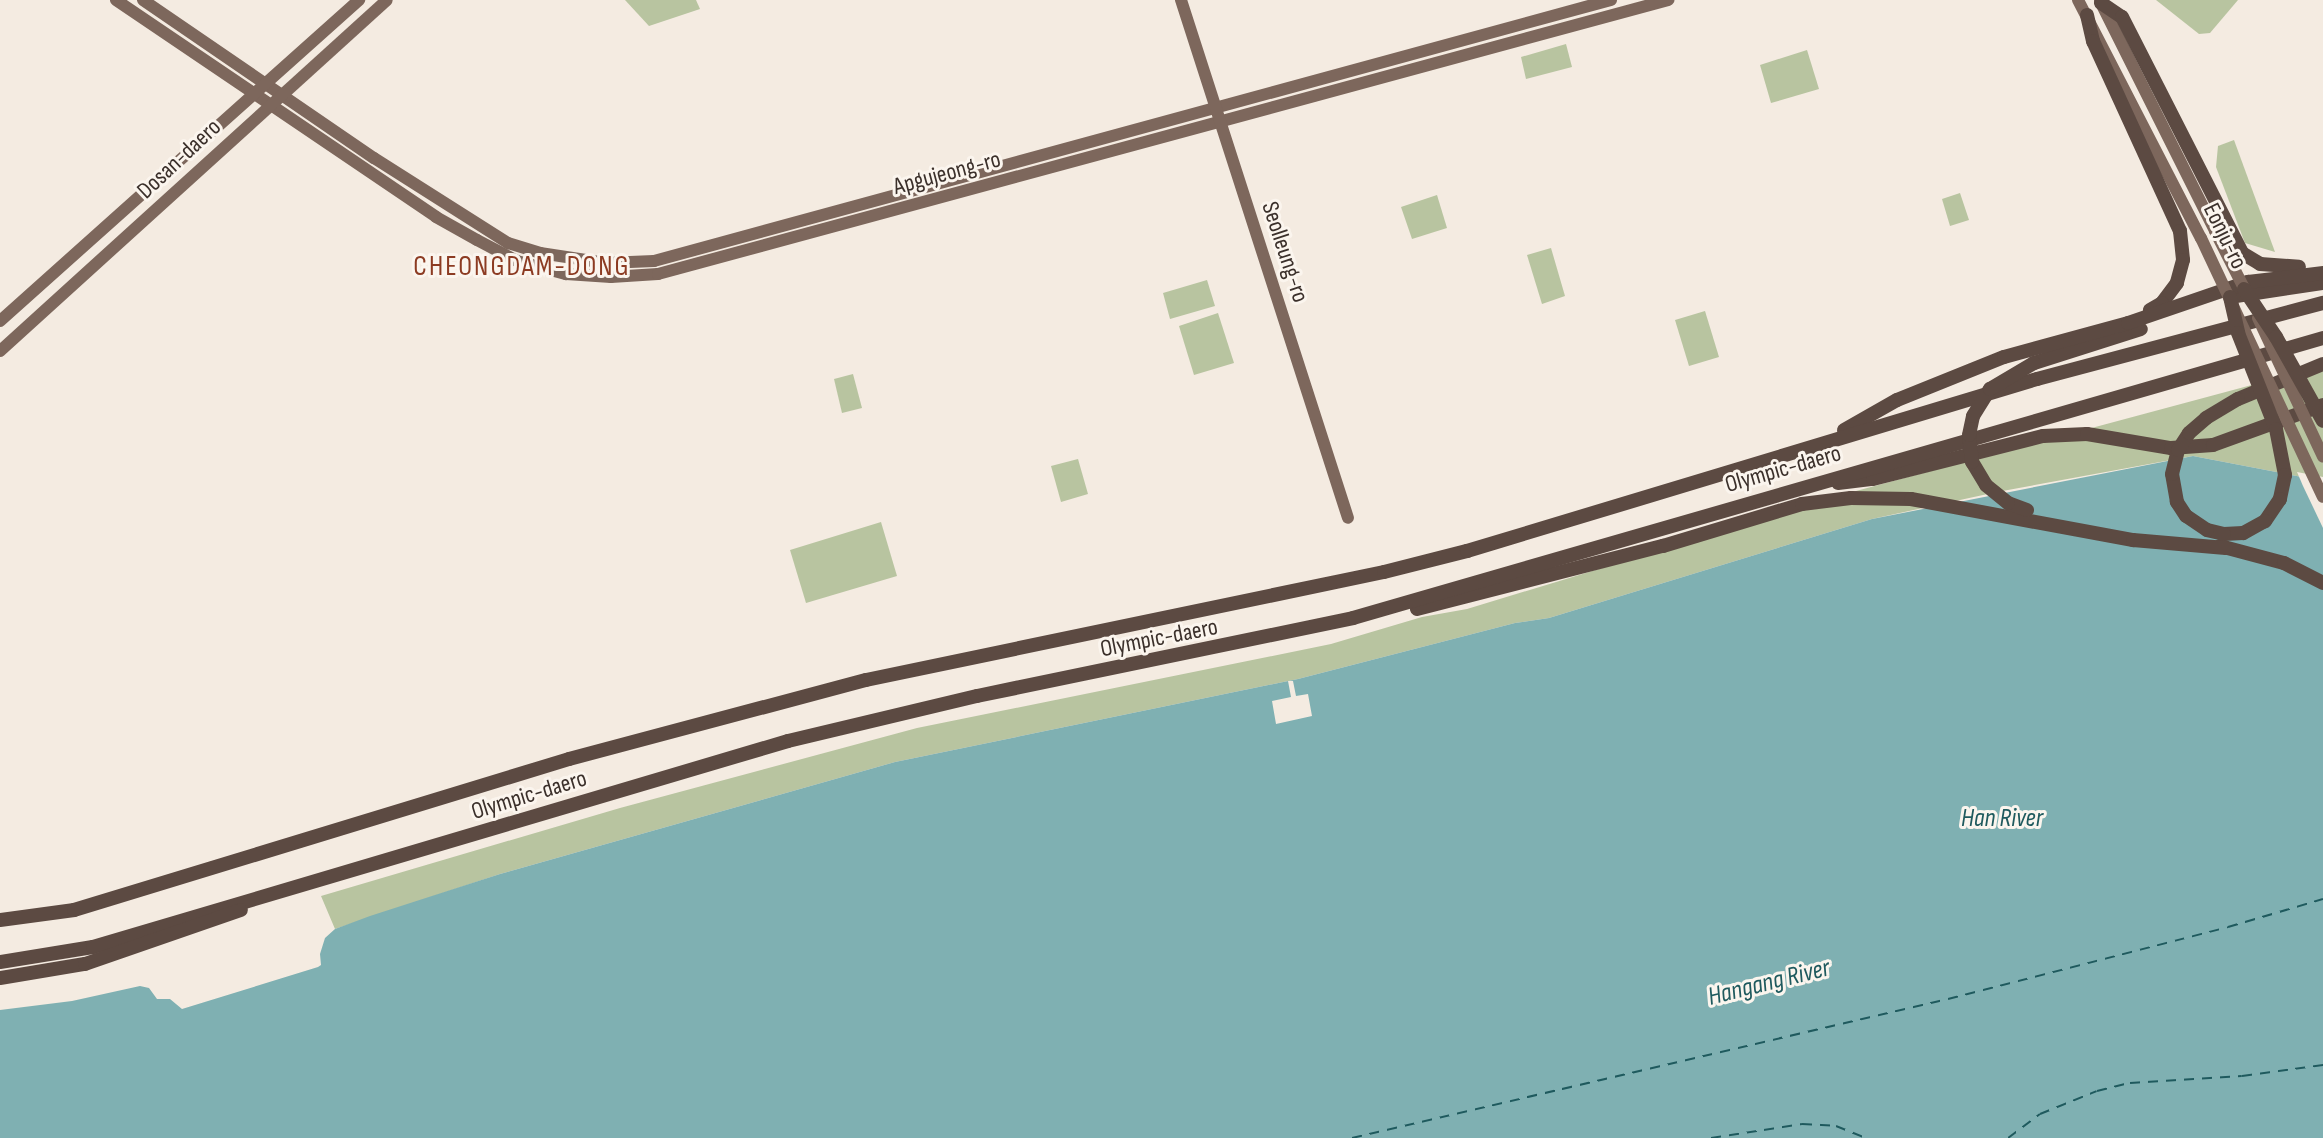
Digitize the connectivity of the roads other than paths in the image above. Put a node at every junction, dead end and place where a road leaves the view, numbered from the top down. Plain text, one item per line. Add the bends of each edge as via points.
1 (116, 0) edge
2 (143, 0) edge
3 (359, 0) edge
4 (387, 0) edge
5 (1181, 0) edge
6 (1611, 0) edge
7 (1668, 0) edge
8 (2078, 0) edge
9 (2100, 1) edge
10 (2087, 15) junction
11 (266, 83) junction
12 (256, 93) junction
13 (281, 95) junction
14 (271, 104) junction
15 (1215, 107) junction
16 (1221, 124) junction
17 (2323, 264) edge
18 (2323, 273) edge
19 (2323, 283) edge
20 (2244, 289) junction
21 (2230, 297) junction
22 (2323, 303) edge
23 (0, 321) edge
24 (2128, 323) junction
25 (2323, 338) edge
26 (0, 351) edge
27 (2322, 364) edge
28 (2323, 405) edge
29 (2323, 421) edge
30 (1821, 442) junction
31 (2323, 457) edge
32 (1791, 490) junction
33 (2323, 497) edge
34 (1348, 518) dead end
35 (2226, 548) junction
36 (2323, 583) edge
37 (1353, 618) junction
38 (285, 890) junction
39 (0, 920) edge
40 (0, 962) edge
41 (0, 978) edge

1 - 12 main road, Apgujeong-ro
2 - 11 main road, Apgujeong-ro
3 - 11 main road, Dosan-daero
4 - 13 main road, Dosan-daero
5 - 15 main road, Seolleung-ro
6 - 15 main road, Apgujeong-ro
7 - 16 main road, Apgujeong-ro
8 - 10 main road, Eonju-ro
9 - 17 highway via 2122,17 2242,253 2260,264 2286,269
9 - 20 main road, Eonju-ro, bridge
10 - 21 main road, Eonju-ro, bridge
10 - 24 highway via 2093,41 2180,231 2183,260 2177,283 2162,303
11 - 12 main road, Dosan-daero
11 - 13 main road, Apgujeong-ro
12 - 14 main road, Apgujeong-ro
12 - 23 main road, Dosan-daero
13 - 14 main road, Dosan-daero
13 - 15 main road, Apgujeong-ro via 508,243 606,263 654,261
14 - 16 main road, Apgujeong-ro via 436,217 517,261 566,274 611,277 658,274
14 - 26 main road, Dosan-daero
15 - 16 main road, Seolleung-ro
16 - 34 main road, Seolleung-ro
18 - 24 highway via 2248,282
19 - 35 highway, bridge via 2237,296 2034,363 1990,389 1973,416 1972,462 1992,491 2008,503
20 - 29 highway, bridge
20 - 31 main road, Eonju-ro, bridge
21 - 27 highway, bridge via 2238,333 2260,389 2265,403 2276,429 2284,484 2272,514 2251,530 2224,534 2199,526 2181,509 2174,493 2173,466 2183,441 2226,406 2253,392 2263,388 2273,383
21 - 33 main road, Eonju-ro, bridge
22 - 30 highway, Olympic-daero
24 - 30 highway via 2004,357 1897,400
25 - 32 highway, Olympic-daero
28 - 32 highway, bridge via 2245,436 2199,447 2056,435 1873,479
30 - 39 highway, Olympic-daero via 1453,554 866,680 569,759 74,910
32 - 37 highway, Olympic-daero
35 - 36 highway via 2284,563
35 - 37 highway via 2133,540 1911,499 1851,498 1802,504 1445,604
37 - 38 highway, Olympic-daero via 788,741
38 - 40 highway, Olympic-daero via 93,947
38 - 41 highway via 220,920 85,964

